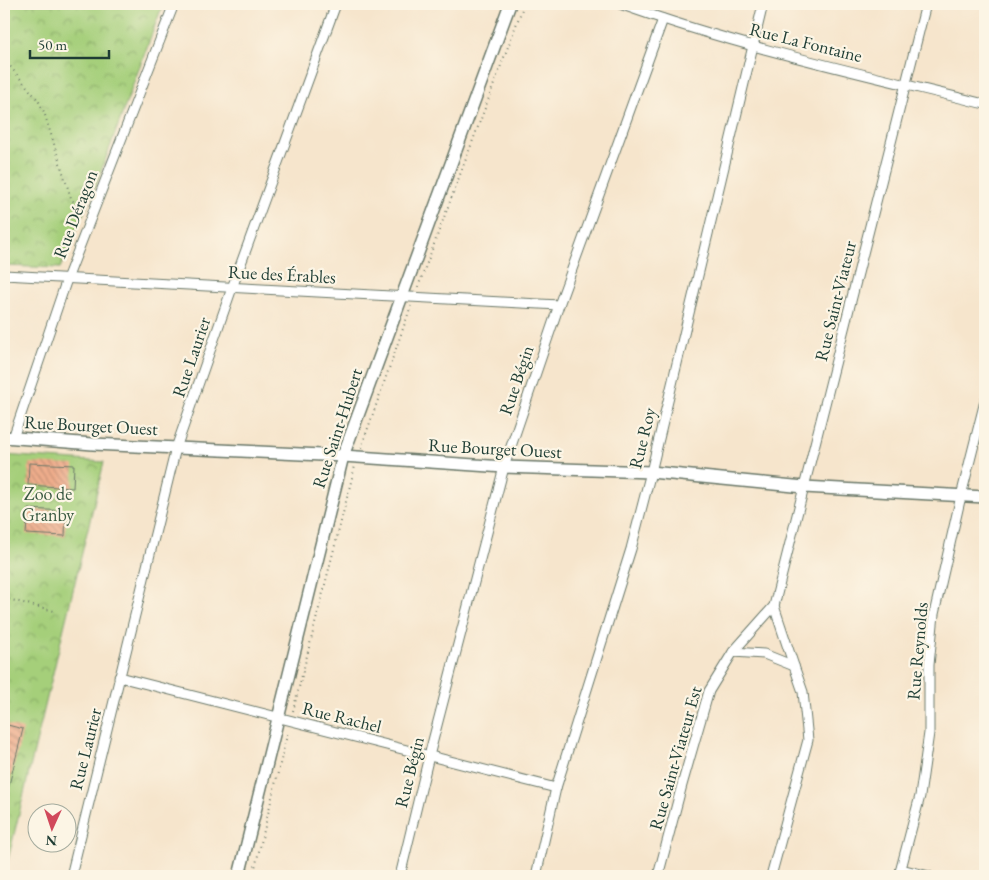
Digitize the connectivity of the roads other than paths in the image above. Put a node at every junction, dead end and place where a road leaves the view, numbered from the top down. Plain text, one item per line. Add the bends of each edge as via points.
1 (174, 4) edge
2 (336, 4) edge
3 (510, 4) edge
4 (620, 4) edge
5 (764, 4) edge
6 (926, 4) edge
7 (663, 19) junction
8 (753, 46) junction
9 (906, 84) junction
10 (985, 104) edge
11 (4, 275) edge
12 (67, 279) junction
13 (232, 288) junction
14 (401, 297) junction
15 (559, 305) junction
16 (985, 401) edge
17 (8, 438) edge
18 (176, 448) junction
19 (343, 456) junction
20 (504, 467) junction
21 (651, 472) junction
22 (804, 487) junction
23 (961, 496) junction
24 (985, 497) edge
25 (774, 606) junction
26 (733, 652) junction
27 (794, 666) junction
28 (119, 677) junction
29 (278, 718) junction
30 (429, 756) junction
31 (556, 788) junction
32 (900, 872) edge
33 (71, 876) edge
34 (239, 876) edge
35 (400, 876) edge
36 (536, 876) edge
37 (658, 876) edge
38 (771, 876) edge
39 (929, 876) edge

1 - 12 street, Rue Déragon
2 - 13 street, Rue Laurier
3 - 14 street, Rue Saint-Hubert
4 - 7 street, Rue La Fontaine
5 - 8 street, Rue Roy
6 - 9 street, Rue Saint-Viateur
7 - 8 street, Rue La Fontaine
7 - 15 street, Rue Bégin
8 - 9 street, Rue La Fontaine
8 - 21 street, Rue Roy
9 - 10 street, Rue La Fontaine
9 - 22 street, Rue Saint-Viateur
11 - 12 street, Rue des Érables
12 - 13 street, Rue des Érables
12 - 17 street, Rue Déragon
13 - 14 street, Rue des Érables
13 - 18 street, Rue Laurier
14 - 15 street, Rue des Érables
14 - 19 street, Rue Saint-Hubert
15 - 20 street, Rue Bégin
16 - 23 street, Rue Reynolds
17 - 18 street, Rue Bourget Ouest
18 - 19 street, Rue Bourget Ouest
18 - 28 street, Rue Laurier
19 - 20 street, Rue Bourget Ouest
19 - 29 street, Rue Saint-Hubert
20 - 21 street, Rue Bourget Ouest
20 - 30 street, Rue Bégin
21 - 22 street, Rue Bourget Ouest
21 - 31 street, Rue Roy via 631,549
22 - 23 street, Rue Bourget Ouest
22 - 25 street, Rue Saint-Viateur
23 - 24 street, Rue Bourget Ouest
23 - 32 street, Rue Reynolds via 934,614 928,733 920,796
25 - 26 street, Rue Saint-Viateur Est
25 - 27 street
26 - 27 street via 764,654
26 - 37 street, Rue Saint-Viateur Est via 709,691
27 - 38 street via 803,692 808,740
28 - 29 street, Rue Rachel
28 - 33 street, Rue Laurier
29 - 30 street, Rue Rachel
29 - 34 street, Rue Saint-Hubert
30 - 31 street, Rue Rachel
30 - 35 street, Rue Bégin
31 - 36 street, Rue Roy
32 - 39 street

